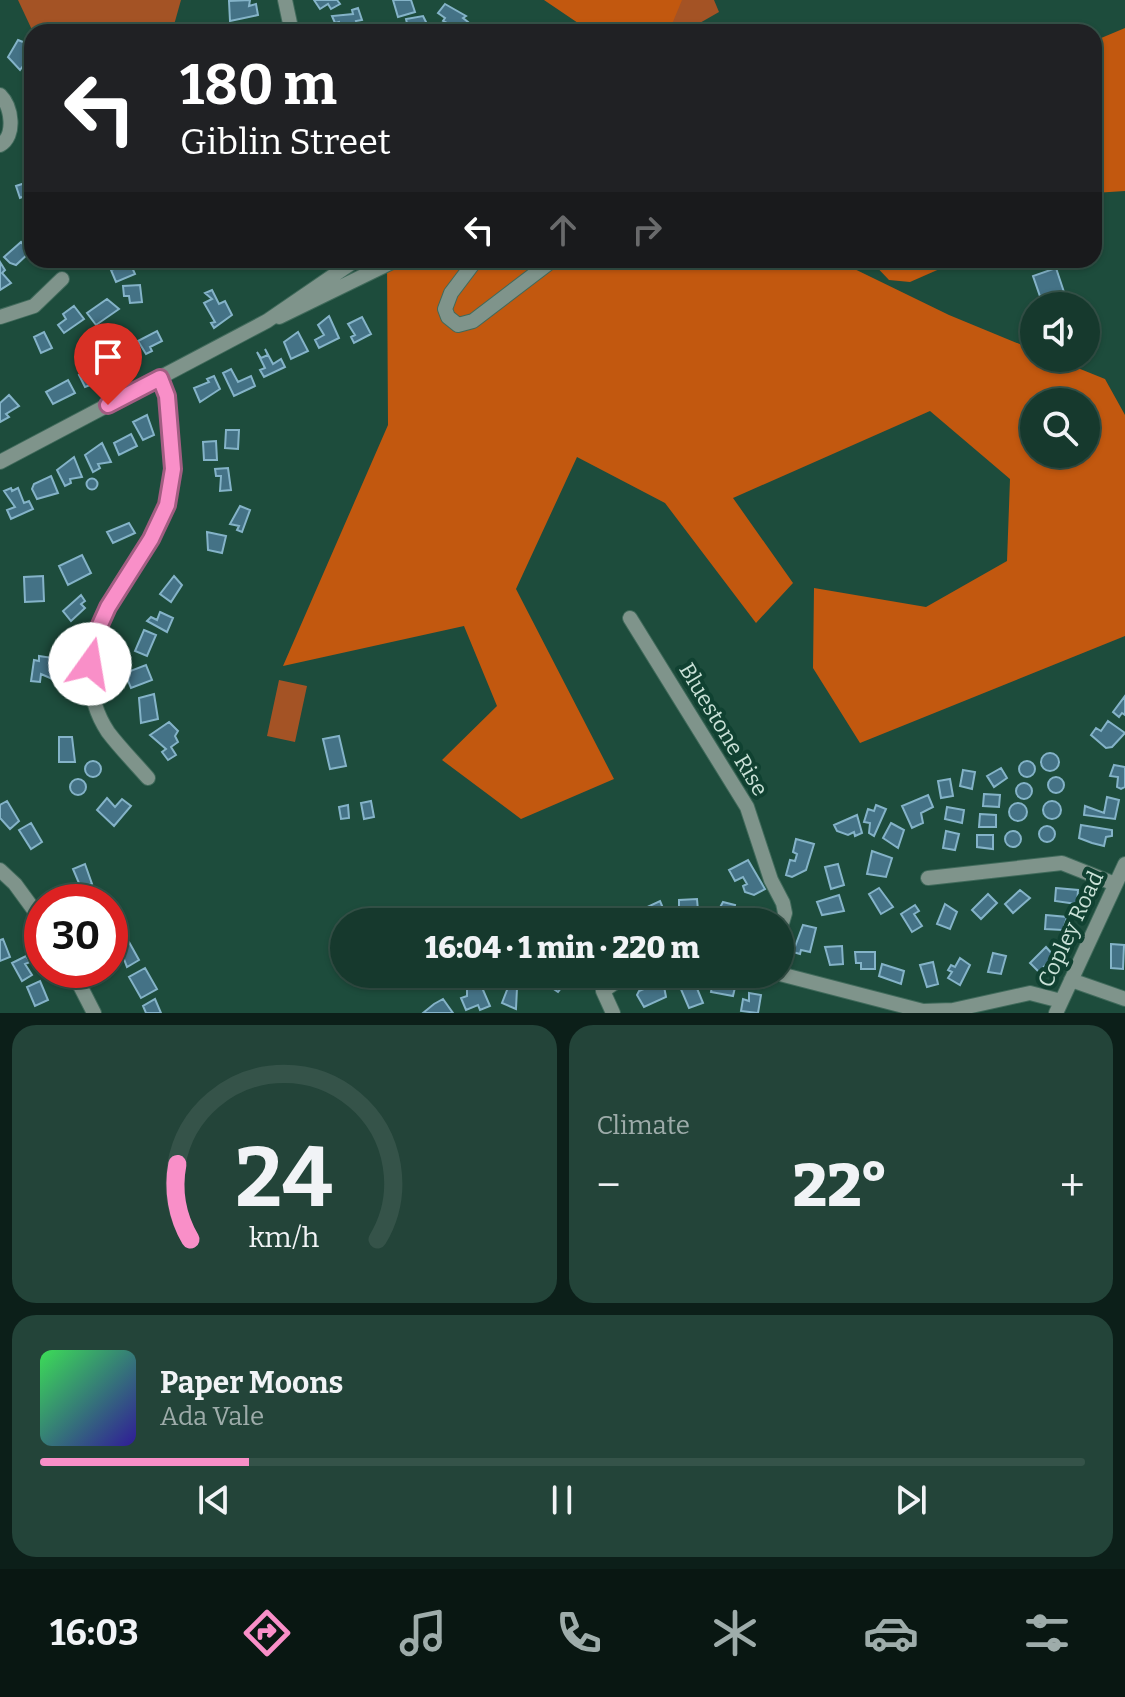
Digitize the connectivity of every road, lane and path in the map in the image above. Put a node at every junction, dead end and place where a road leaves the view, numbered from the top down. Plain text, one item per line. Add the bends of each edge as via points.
1 (285, 0) edge
2 (290, 24) edge
3 (0, 95) edge
4 (0, 145) edge
5 (345, 268) edge
6 (381, 268) edge
7 (470, 268) edge
8 (543, 268) edge
9 (62, 279) dead end
10 (0, 317) edge
11 (267, 321) junction
12 (160, 378) junction
13 (0, 462) edge
14 (630, 618) dead end
15 (148, 778) dead end
16 (1125, 864) edge
17 (0, 870) edge
18 (928, 878) dead end
19 (1115, 884) junction
20 (24, 896) edge
21 (783, 908) edge
22 (794, 978) edge
23 (1071, 980) junction
24 (81, 988) edge
25 (607, 988) edge
26 (1125, 999) edge
27 (1058, 1007) edge
28 (94, 1013) edge
29 (613, 1013) edge

1 - 2 street
3 - 4 street via 11,130
5 - 11 street
6 - 11 street
7 - 8 street via 447,302 448,317 458,325 480,316
9 - 10 street via 34,306
11 - 12 street
12 - 13 street
12 - 15 street via 167,396 173,469 167,505 99,627 90,681 107,731
14 - 21 street, Bluestone Rise via 747,807
16 - 19 street, Copley Road
17 - 20 street
18 - 19 street via 1062,863
19 - 23 street, Copley Road
22 - 27 street via 923,1011 1030,993
23 - 26 street
23 - 27 street, Copley Road
24 - 28 street
25 - 29 street via 603,991

